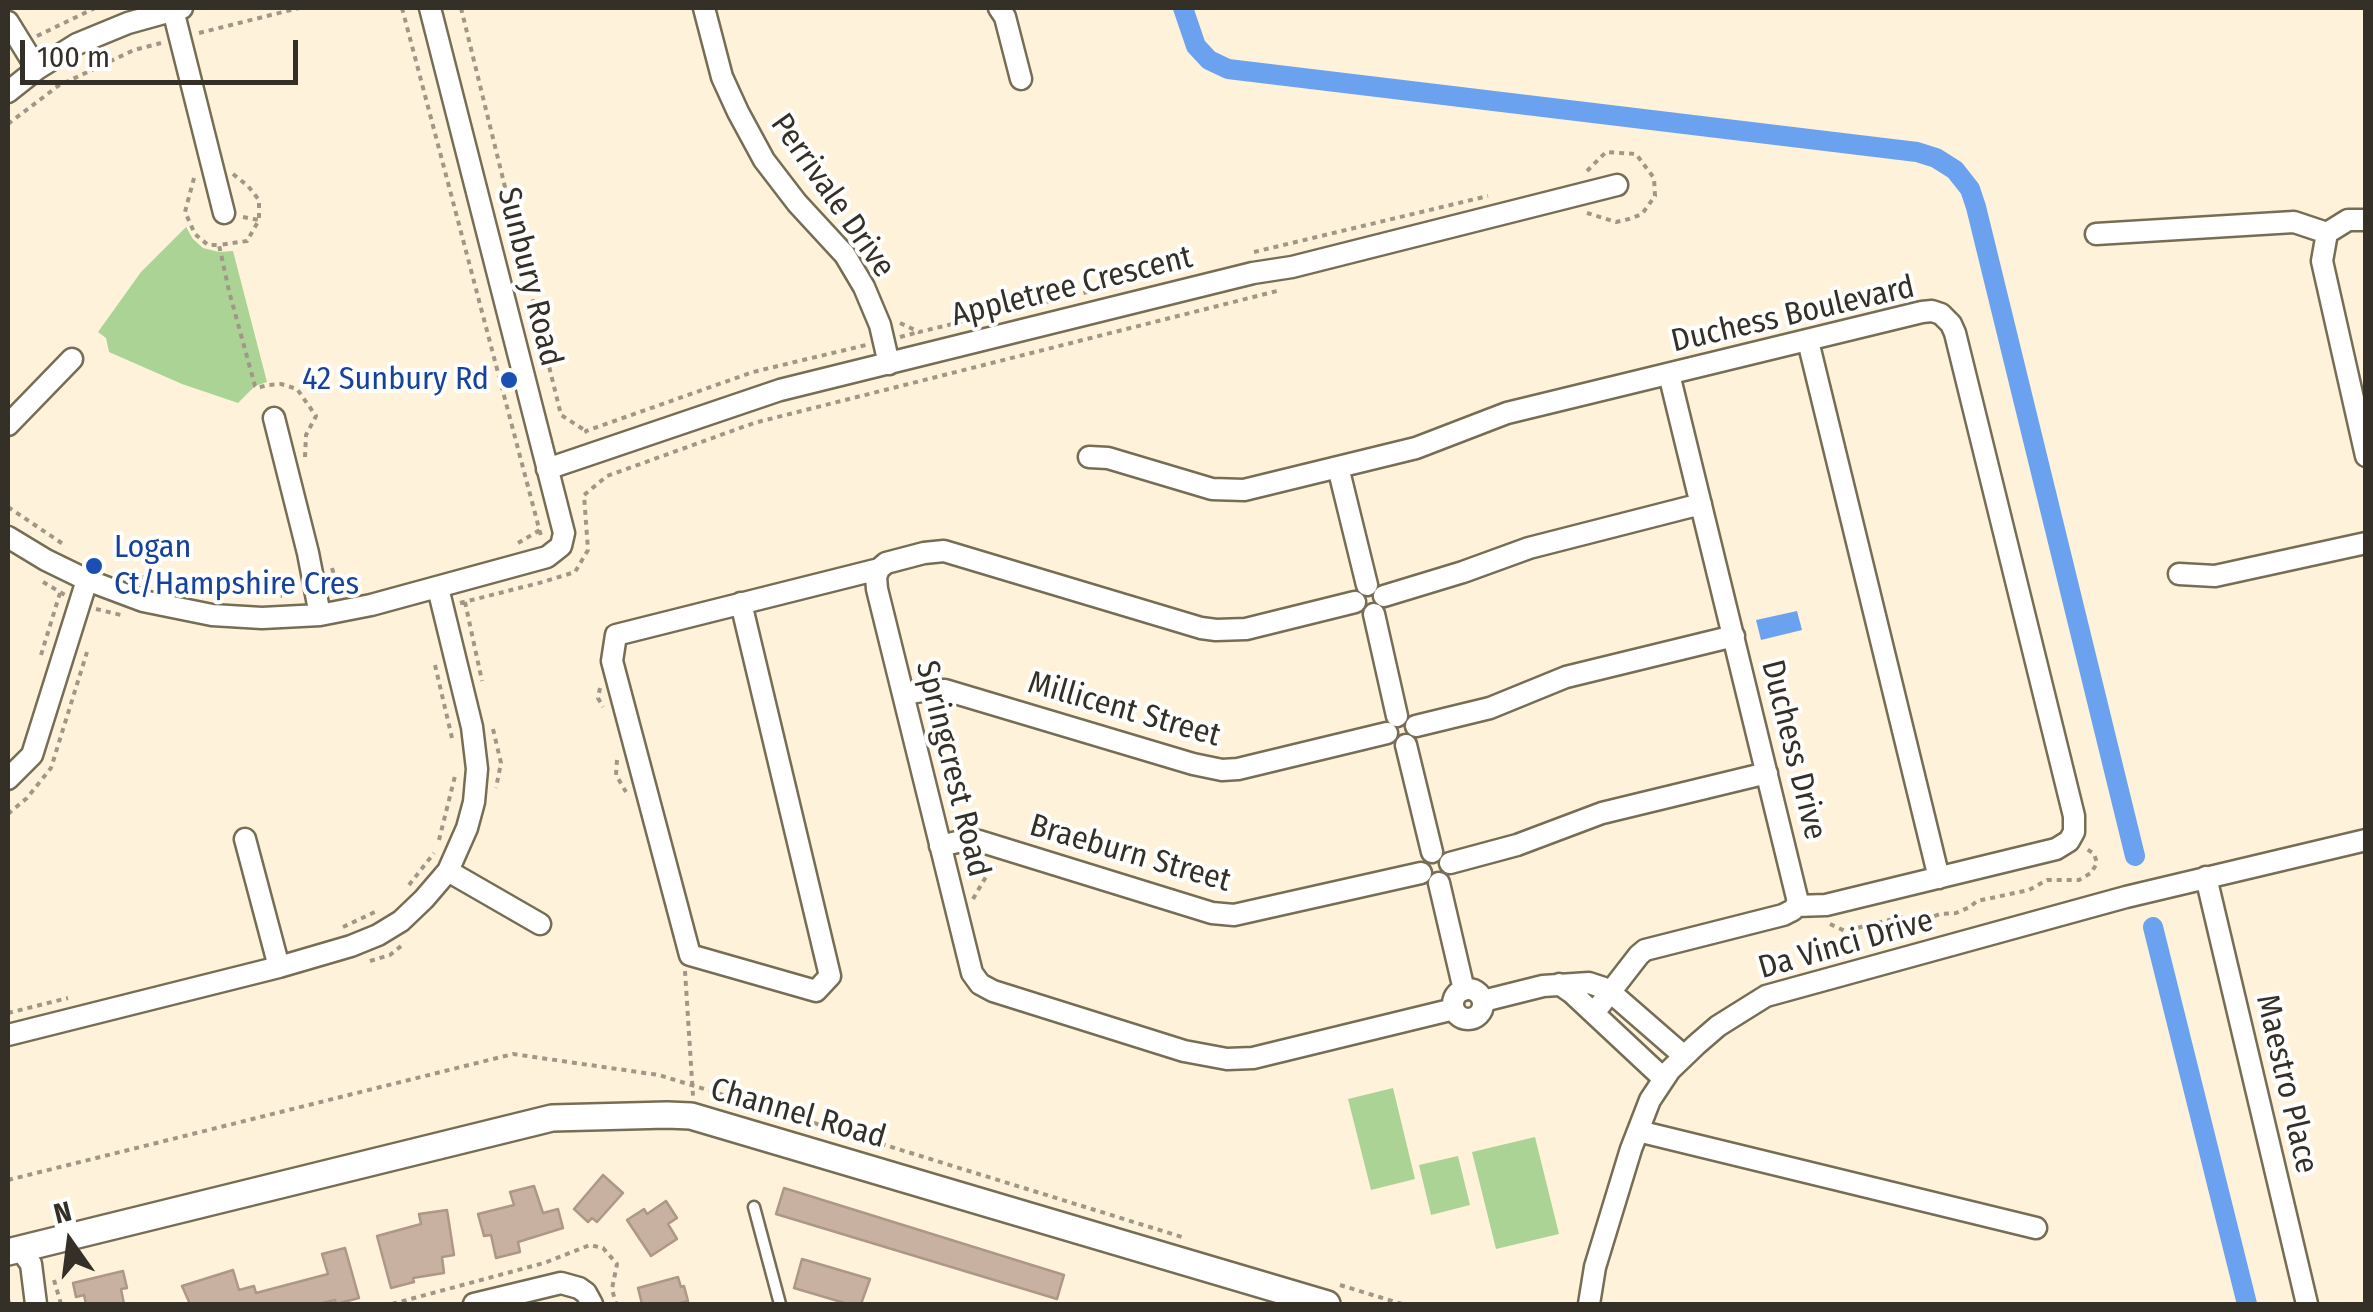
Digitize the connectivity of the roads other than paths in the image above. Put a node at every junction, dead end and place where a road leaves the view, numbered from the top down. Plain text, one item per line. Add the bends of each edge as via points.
1 (178, 8) edge
2 (430, 8) edge
3 (704, 8) edge
4 (999, 8) edge
5 (8, 22) edge
6 (37, 69) junction
7 (1021, 78) dead end
8 (8, 92) edge
9 (1617, 185) dead end
10 (224, 213) road end
11 (2366, 220) edge
12 (2327, 233) junction
13 (2096, 234) dead end
14 (1808, 341) junction
15 (72, 360) dead end
16 (889, 364) junction
17 (1669, 374) junction
18 (274, 418) dead end
19 (8, 425) edge
20 (2366, 456) edge
21 (1088, 457) dead end
22 (1338, 467) junction
23 (546, 469) junction
24 (1701, 504) junction
25 (8, 537) edge
26 (2366, 543) edge
27 (879, 569) junction
28 (2179, 574) dead end
29 (86, 580) junction
30 (438, 588) junction
31 (1370, 599) junction
32 (318, 604) junction
33 (741, 604) junction
34 (1734, 636) junction
35 (903, 694) junction
36 (1392, 724) junction
37 (1411, 736) junction
38 (1767, 773) junction
39 (8, 779) edge
40 (245, 839) dead end
41 (2366, 840) edge
42 (940, 846) junction
43 (1441, 858) junction
44 (448, 871) junction
45 (2206, 877) junction
46 (1430, 878) junction
47 (1939, 878) junction
48 (1796, 906) junction
49 (540, 924) dead end
50 (279, 968) junction
51 (1558, 984) junction
52 (1612, 993) junction
53 (1459, 1000) junction
54 (1594, 1013) junction
55 (8, 1036) edge
56 (1684, 1056) junction
57 (1664, 1079) junction
58 (1638, 1131) junction
59 (754, 1207) dead end
60 (2036, 1228) dead end
61 (14, 1250) edge
62 (1595, 1267) junction
63 (1327, 1293) edge
64 (35, 1304) edge
65 (474, 1304) edge
66 (592, 1304) edge
67 (780, 1304) edge
68 (1576, 1304) edge
69 (1589, 1304) edge
70 (2307, 1304) edge

1 - 6 street via 78,44
1 - 10 street
2 - 23 street, Sunbury Road
3 - 16 street, Perrivale Drive via 738,112 764,160 845,255 870,300
4 - 7 street
5 - 6 street
6 - 8 street
9 - 16 street, Appletree Crescent
11 - 12 street via 2348,220
12 - 13 street via 2294,222
12 - 20 street via 2322,262
14 - 17 street, Duchess Boulevard
14 - 47 street
14 - 47 street, Duchess Boulevard via 1928,312 1941,314 1954,328 2074,816 2074,832 2061,847
15 - 19 street
16 - 23 street, Appletree Crescent via 780,390
17 - 22 street, Duchess Boulevard via 1506,413 1426,445
17 - 24 street, Duchess Drive
18 - 32 street
21 - 22 street, Duchess Boulevard via 1231,491
22 - 31 street
23 - 30 street, Sunbury Road via 564,533 561,546 548,556
24 - 31 street via 1529,548
24 - 34 street, Duchess Drive
25 - 29 street
26 - 28 street via 2214,576
27 - 31 street via 944,551 1216,630
27 - 33 street
27 - 35 street, Springcrest Road via 877,589
29 - 32 street via 212,615 262,618
29 - 39 street via 32,755
30 - 32 street via 371,605
30 - 44 street via 477,769 467,828
31 - 36 street
33 - 33 street via 616,634 612,661 690,954 816,990 830,976
34 - 37 street via 1566,677
34 - 38 street, Duchess Drive
35 - 36 street, Millicent Street via 946,690 1222,770
35 - 42 street, Springcrest Road
36 - 37 street via 1396,744
37 - 43 street
38 - 43 street via 1602,812 1518,844
38 - 48 street, Duchess Drive
40 - 50 street
41 - 45 street, Da Vinci Drive
42 - 46 street, Braeburn Street via 979,841 1234,915
42 - 53 street, Springcrest Road via 980,984 1211,1058 1253,1058
43 - 46 street via 1421,862
44 - 49 street
44 - 50 street via 378,935
45 - 56 street, Da Vinci Drive via 1766,996
45 - 70 street, Maestro Place
46 - 53 street
47 - 48 street, Duchess Boulevard via 1826,906
48 - 52 street via 1783,916 1645,950
50 - 55 street
51 - 52 street via 1588,983
51 - 53 street via 1482,1001 1474,1018 1464,1019
51 - 54 street
52 - 54 street
52 - 56 street
54 - 57 street
56 - 57 street, Da Vinci Drive
57 - 58 street, Da Vinci Drive
58 - 60 street
58 - 62 street, Da Vinci Drive
59 - 67 lane
61 - 63 street, Channel Road via 552,1118 692,1116
61 - 64 street via 31,1264
62 - 68 street, Da Vinci Drive
62 - 69 street, Da Vinci Drive
65 - 66 street via 562,1283 579,1288

